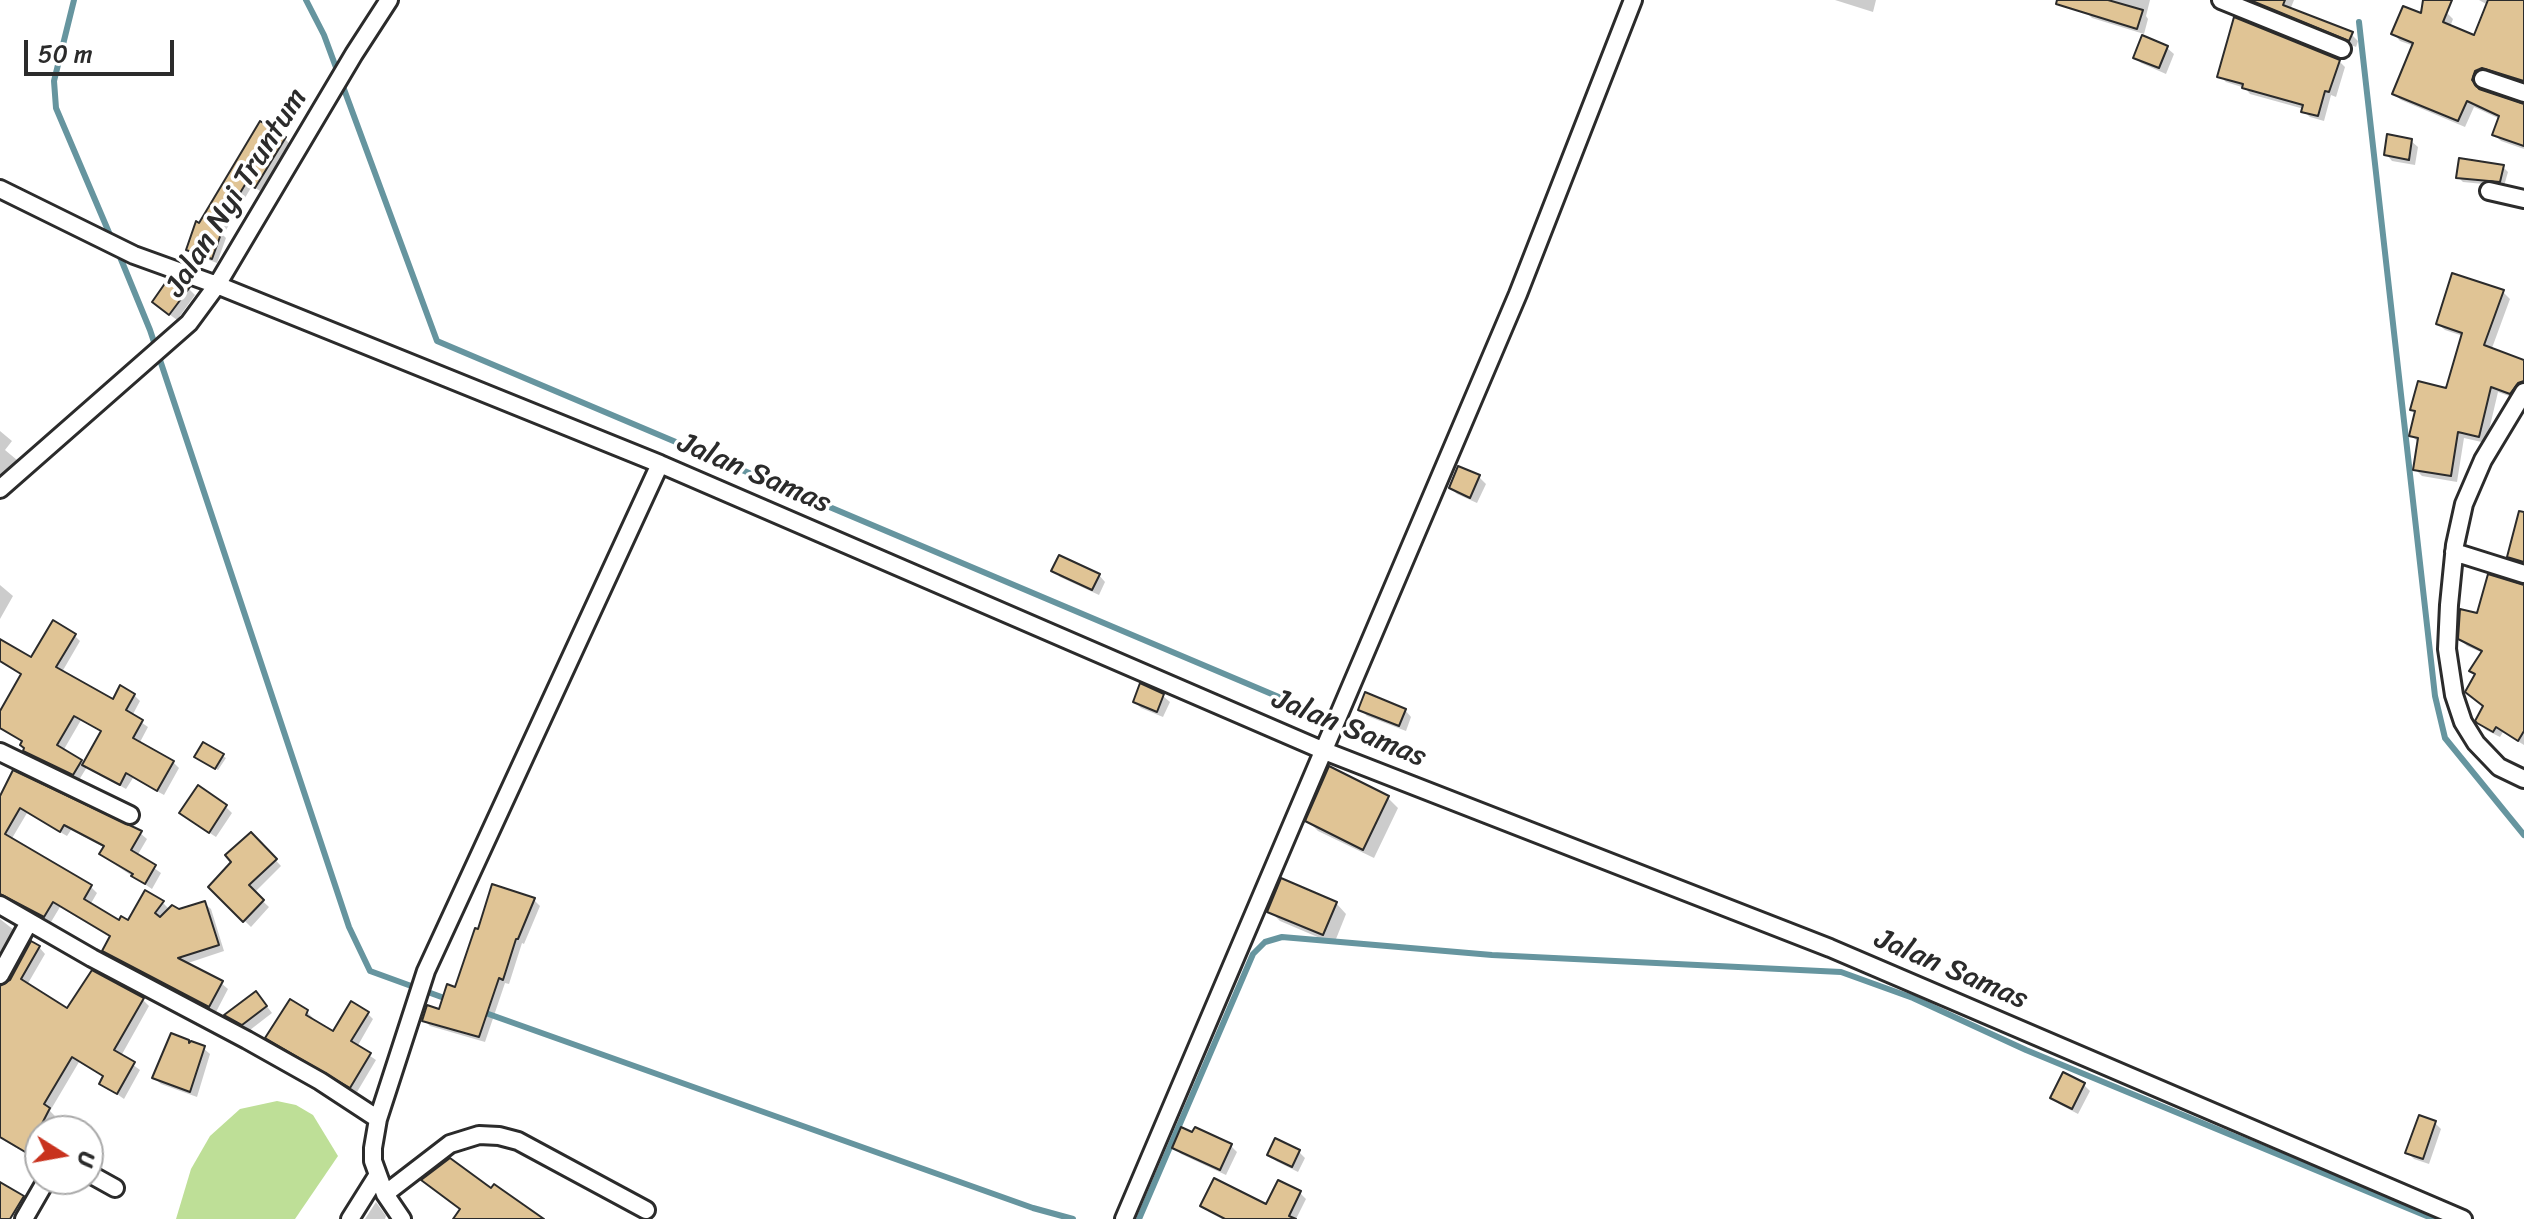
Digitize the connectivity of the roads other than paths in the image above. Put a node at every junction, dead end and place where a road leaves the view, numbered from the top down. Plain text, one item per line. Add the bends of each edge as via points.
1 (389, 0) edge
2 (1633, 0) edge
3 (2221, 0) edge
4 (2342, 49) dead end
5 (2483, 79) dead end
6 (2524, 93) edge
7 (0, 189) edge
8 (2489, 191) dead end
9 (2524, 199) edge
10 (217, 285) junction
11 (2524, 392) edge
12 (660, 464) junction
13 (0, 489) edge
14 (2454, 552) junction
15 (2524, 574) edge
16 (1322, 750) junction
17 (0, 752) edge
18 (2524, 779) edge
19 (130, 815) dead end
20 (0, 905) edge
21 (29, 922) junction
22 (0, 975) edge
23 (378, 1119) junction
24 (377, 1176) junction
25 (104, 1182) edge
26 (115, 1188) dead end
27 (385, 1194) junction
28 (38, 1195) edge
29 (646, 1210) dead end
30 (1125, 1216) edge
31 (24, 1219) edge
32 (350, 1219) edge
33 (402, 1219) edge
34 (2463, 1219) edge

1 - 10 street, Jalan Nyi Truntum
2 - 16 street via 1518,294
3 - 4 street
5 - 6 street
7 - 10 street, Jalan Samas via 134,255
8 - 9 street
10 - 12 street, Jalan Samas
10 - 13 street, Jalan Nyi Truntum via 189,323
11 - 14 street via 2474,480
12 - 16 street, Jalan Samas
12 - 23 street via 426,971
14 - 15 street
14 - 18 street via 2447,649 2454,695 2476,743 2499,767
16 - 30 street
16 - 34 street, Jalan Samas via 1830,948
17 - 19 street
20 - 21 street
21 - 22 street
21 - 23 street via 320,1081
23 - 24 street via 373,1161
24 - 27 street
24 - 32 street
25 - 26 street
27 - 29 street via 450,1144 479,1135 499,1136 530,1146
27 - 33 street
28 - 31 street

